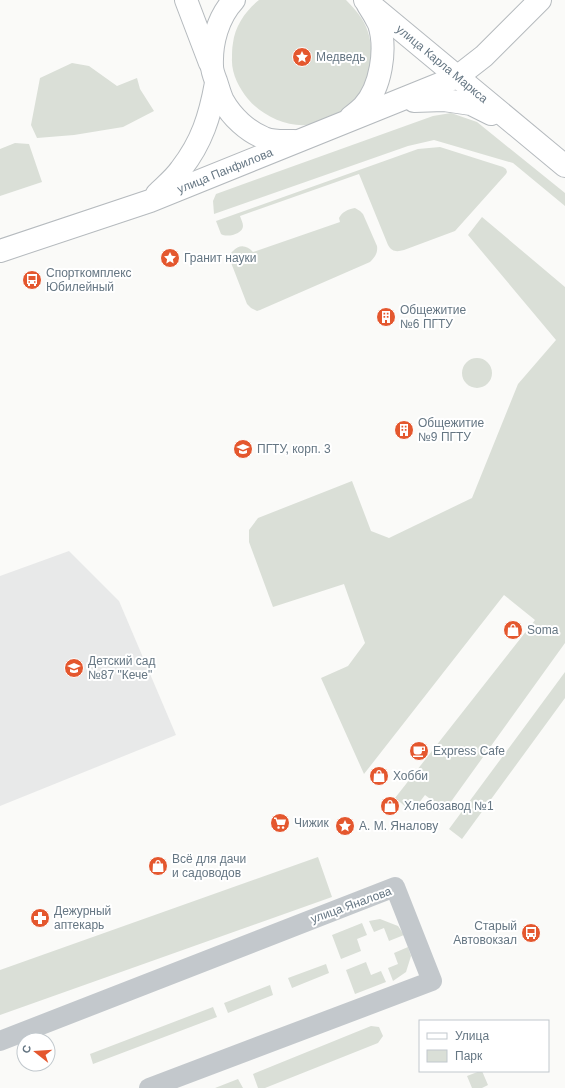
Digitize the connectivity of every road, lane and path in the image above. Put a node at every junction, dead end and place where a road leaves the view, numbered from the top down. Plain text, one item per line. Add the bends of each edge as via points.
1 (186, 0) edge
2 (234, 0) edge
3 (366, 0) edge
4 (540, 0) edge
5 (214, 75) junction
6 (458, 77) junction
7 (396, 102) junction
8 (344, 123) junction
9 (517, 127) junction
10 (299, 141) junction
11 (565, 166) edge
12 (150, 201) junction
13 (0, 251) edge
14 (0, 1041) edge
15 (149, 1088) edge

1 - 5 main road
2 - 5 main road, улица Панфилова via 222,18 216,34 212,50
3 - 6 main road, улица Карла Маркса
3 - 8 main road via 379,24 383,47 381,70 374,91 364,107
4 - 6 main road via 484,56
5 - 10 main road via 226,106 248,129 278,142
5 - 12 main road, улица Панфилова via 212,106 206,127 195,149 181,170
6 - 7 main road, улица Панфилова
6 - 9 main road, улица Карла Маркса
7 - 8 main road, улица Панфилова
7 - 9 main road, улица Карла Маркса via 444,100 471,104
8 - 10 main road, улица Панфилова
9 - 11 main road, улица Карла Маркса
10 - 12 main road, улица Панфилова
12 - 13 main road, улица Панфилова
14 - 15 street, улица Яналова via 395,887 432,981

